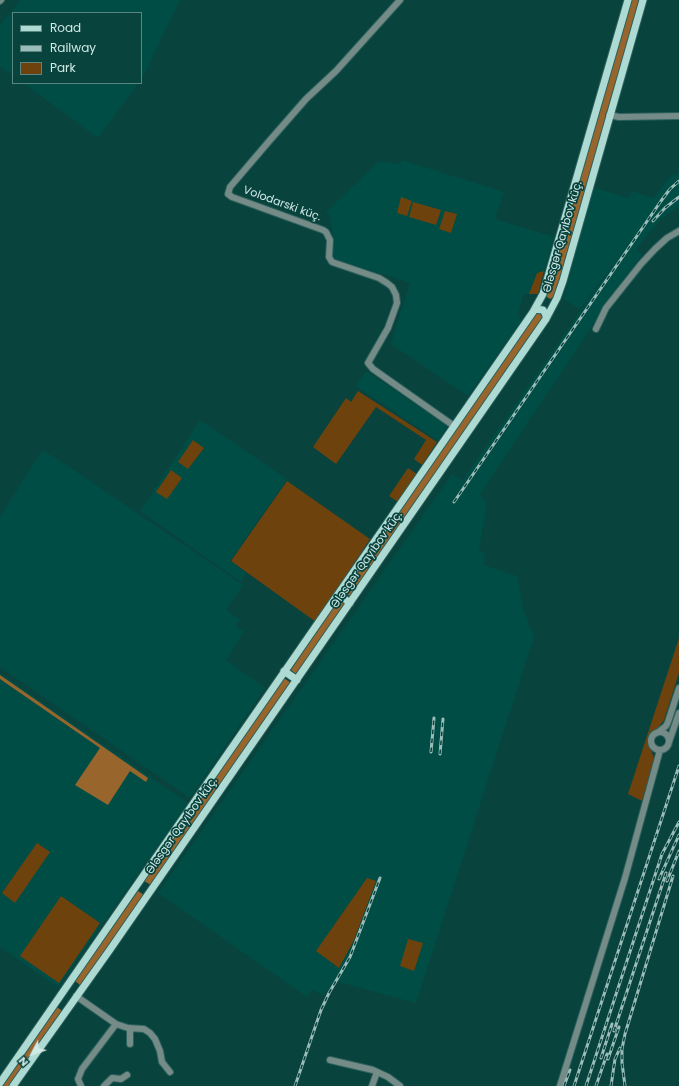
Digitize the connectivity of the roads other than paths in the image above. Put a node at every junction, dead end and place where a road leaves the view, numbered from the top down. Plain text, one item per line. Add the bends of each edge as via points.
1 (400, 0) edge
2 (628, 0) edge
3 (643, 0) edge
4 (609, 115) junction
5 (679, 116) edge
6 (679, 231) edge
7 (543, 294) junction
8 (557, 298) junction
9 (535, 309) junction
10 (546, 319) junction
11 (596, 329) dead end
12 (454, 426) junction
13 (338, 594) junction
14 (350, 603) junction
15 (284, 671) junction
16 (297, 680) junction
17 (679, 688) edge
18 (679, 713) edge
19 (657, 733) junction
20 (669, 744) junction
21 (660, 750) junction
22 (138, 884) junction
23 (150, 892) junction
24 (62, 995) junction
25 (76, 996) junction
26 (116, 1024) junction
27 (130, 1028) junction
28 (130, 1044) dead end
29 (330, 1060) dead end
30 (170, 1072) dead end
31 (377, 1072) junction
32 (127, 1075) dead end
33 (0, 1083) edge
34 (13, 1086) edge
35 (81, 1086) edge
36 (104, 1086) edge
37 (372, 1086) edge
38 (400, 1086) edge
39 (560, 1086) edge

1 - 12 street, Volodarski küç. via 330,78 306,99 228,191 232,197 323,230 330,240 329,257 332,262 379,278 392,287 397,303 388,328 368,362 373,369
2 - 7 main road, Ələsgər Qayıbov küç.
3 - 4 main road, Ələsgər Qayıbov küç.
4 - 5 street
4 - 8 main road, Ələsgər Qayıbov küç.
6 - 11 street via 659,245 641,264 606,308
7 - 8 main road via 549,302
7 - 9 main road, Ələsgər Qayıbov küç.
8 - 10 main road, Ələsgər Qayıbov küç.
9 - 10 main road via 543,310
9 - 12 main road, Ələsgər Qayıbov küç.
10 - 14 main road, Ələsgər Qayıbov küç.
12 - 13 main road, Ələsgər Qayıbov küç.
13 - 14 main road
13 - 15 main road, Ələsgər Qayıbov küç.
14 - 16 main road, Ələsgər Qayıbov küç.
15 - 16 main road
15 - 22 main road, Ələsgər Qayıbov küç.
16 - 23 main road, Ələsgər Qayıbov küç.
17 - 19 street via 668,722
18 - 20 street
19 - 20 street via 665,734 669,738
19 - 21 street via 653,736 652,742 654,748
20 - 21 street
21 - 39 street via 625,878
22 - 23 main road
22 - 24 main road, Ələsgər Qayıbov küç.
23 - 25 main road, Ələsgər Qayıbov küç.
24 - 25 main road
24 - 33 main road, Ələsgər Qayıbov küç.
25 - 26 street
25 - 34 main road, Ələsgər Qayıbov küç.
26 - 27 street
26 - 35 street via 82,1069 78,1079
27 - 28 street
27 - 30 street via 144,1029 150,1033 160,1051 162,1062
29 - 31 street
31 - 37 street
31 - 38 street
32 - 36 street via 121,1079 112,1078

